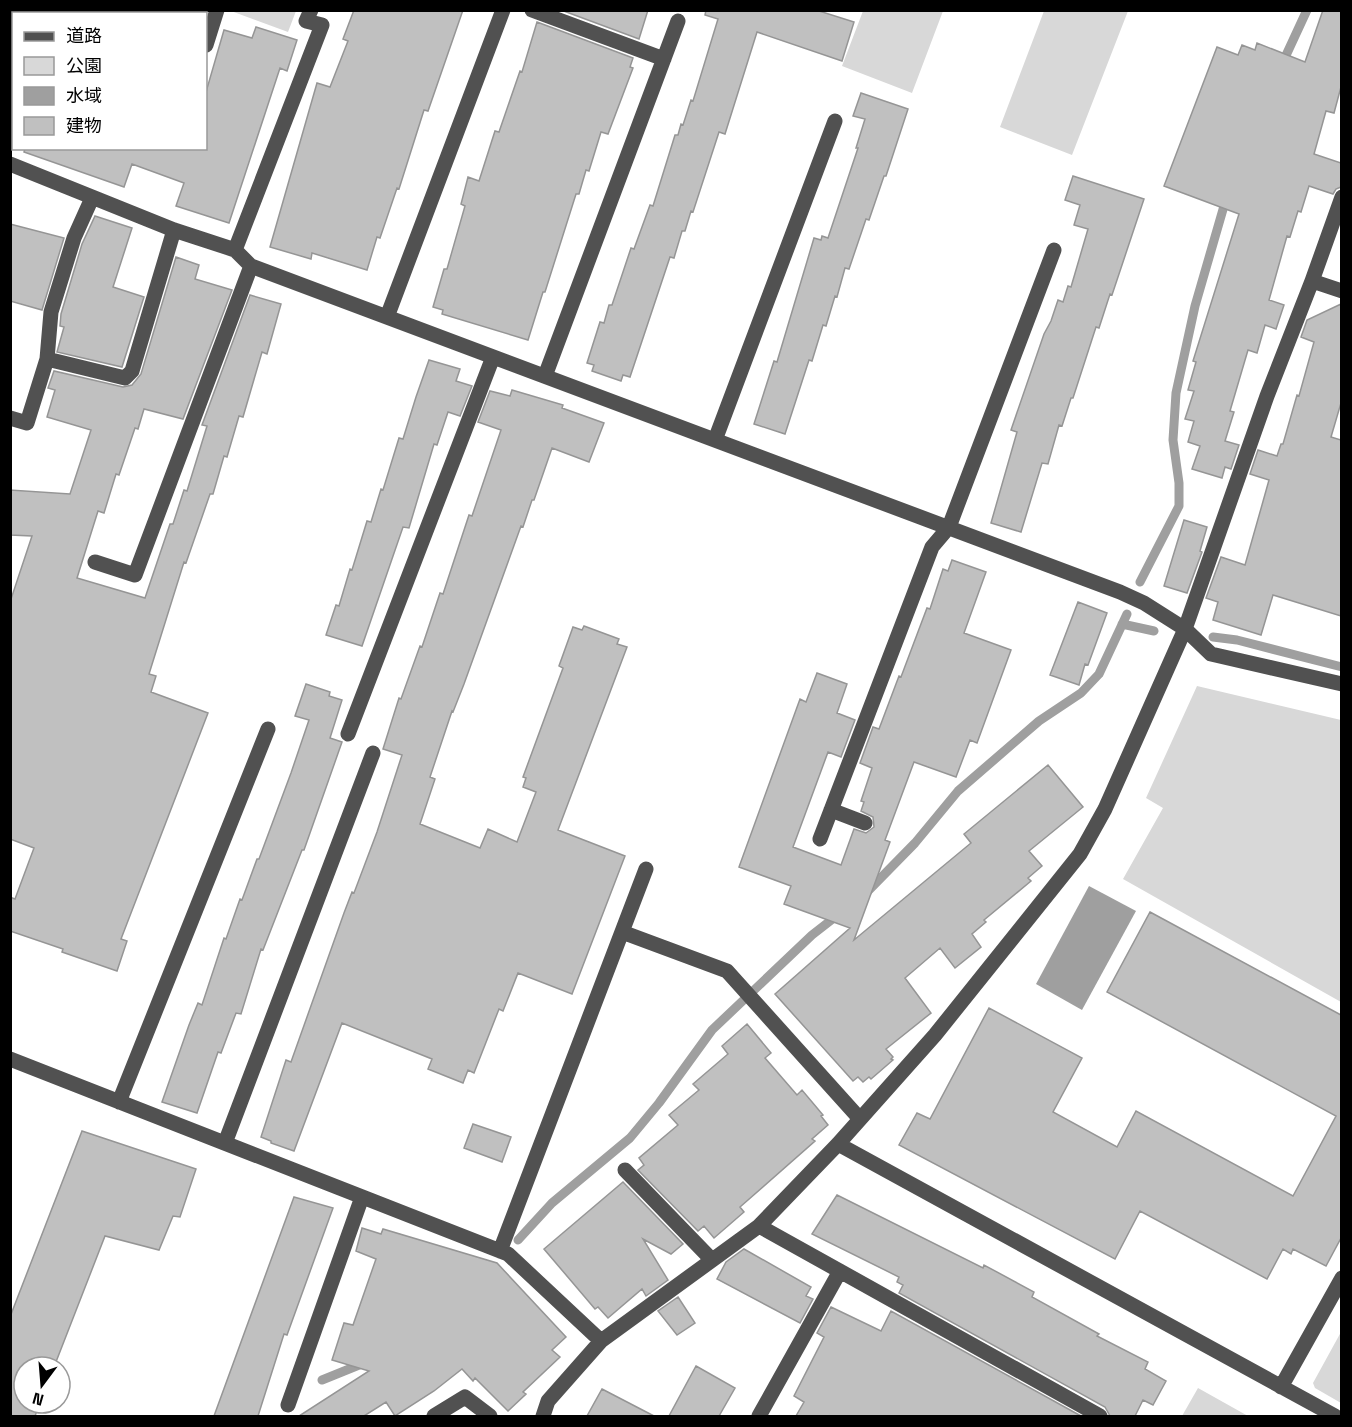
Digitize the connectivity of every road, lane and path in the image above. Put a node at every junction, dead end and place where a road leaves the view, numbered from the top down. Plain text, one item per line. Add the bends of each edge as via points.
1 (217, 10) edge
2 (311, 10) edge
3 (503, 10) edge
4 (532, 10) edge
5 (678, 21) dead end
6 (207, 42) edge
7 (664, 59) junction
8 (835, 122) dead end
9 (10, 164) edge
10 (1341, 197) edge
11 (92, 198) junction
12 (174, 230) junction
13 (235, 250) junction
14 (1054, 250) dead end
15 (251, 266) junction
16 (1312, 281) junction
17 (1341, 291) edge
18 (387, 317) junction
19 (493, 357) junction
20 (47, 359) junction
21 (545, 376) junction
22 (10, 418) edge
23 (715, 440) junction
24 (948, 527) junction
25 (95, 562) dead end
26 (1185, 629) junction
27 (1341, 684) edge
28 (268, 729) dead end
29 (348, 734) dead end
30 (373, 753) dead end
31 (831, 810) junction
32 (865, 823) dead end
33 (820, 839) dead end
34 (646, 869) dead end
35 (622, 932) junction
36 (10, 1059) edge
37 (119, 1102) junction
38 (860, 1119) junction
39 (225, 1143) junction
40 (838, 1144) junction
41 (625, 1170) dead end
42 (362, 1197) junction
43 (759, 1226) junction
44 (500, 1251) junction
45 (712, 1260) junction
46 (840, 1271) junction
47 (1341, 1278) edge
48 (601, 1341) junction
49 (1281, 1387) junction
50 (288, 1405) dead end
51 (434, 1416) edge
52 (490, 1416) edge
53 (543, 1416) edge
54 (762, 1416) edge
55 (1100, 1416) edge
56 (1335, 1416) edge

1 - 6 street
2 - 13 street via 306,21 322,25
3 - 18 street
4 - 7 street
5 - 7 street
7 - 21 street
8 - 23 street
9 - 11 street
10 - 16 street
11 - 12 street
11 - 20 street via 74,238 51,312
12 - 13 street
12 - 20 street via 132,371 125,378
13 - 15 street
14 - 24 street
15 - 18 street
15 - 25 street via 135,574
16 - 17 street
16 - 26 street
18 - 19 street
19 - 21 street
19 - 29 street
20 - 22 street via 27,423
21 - 23 street
23 - 24 street
24 - 26 street via 1120,592
24 - 31 street via 932,547
26 - 27 street via 1211,654
26 - 38 street via 1105,809 1080,854 935,1035
28 - 37 street
30 - 39 street
31 - 32 street
31 - 33 street
34 - 35 street
35 - 38 street via 727,971
35 - 44 street
36 - 37 street
37 - 39 street
38 - 40 street
39 - 42 street
40 - 43 street
40 - 49 street
41 - 45 street
42 - 44 street
42 - 50 street
43 - 45 street
43 - 46 street
44 - 48 street via 508,1254
45 - 48 street
46 - 54 street
46 - 55 street
47 - 49 street
48 - 53 street via 548,1401
49 - 56 street
51 - 52 street via 465,1397

